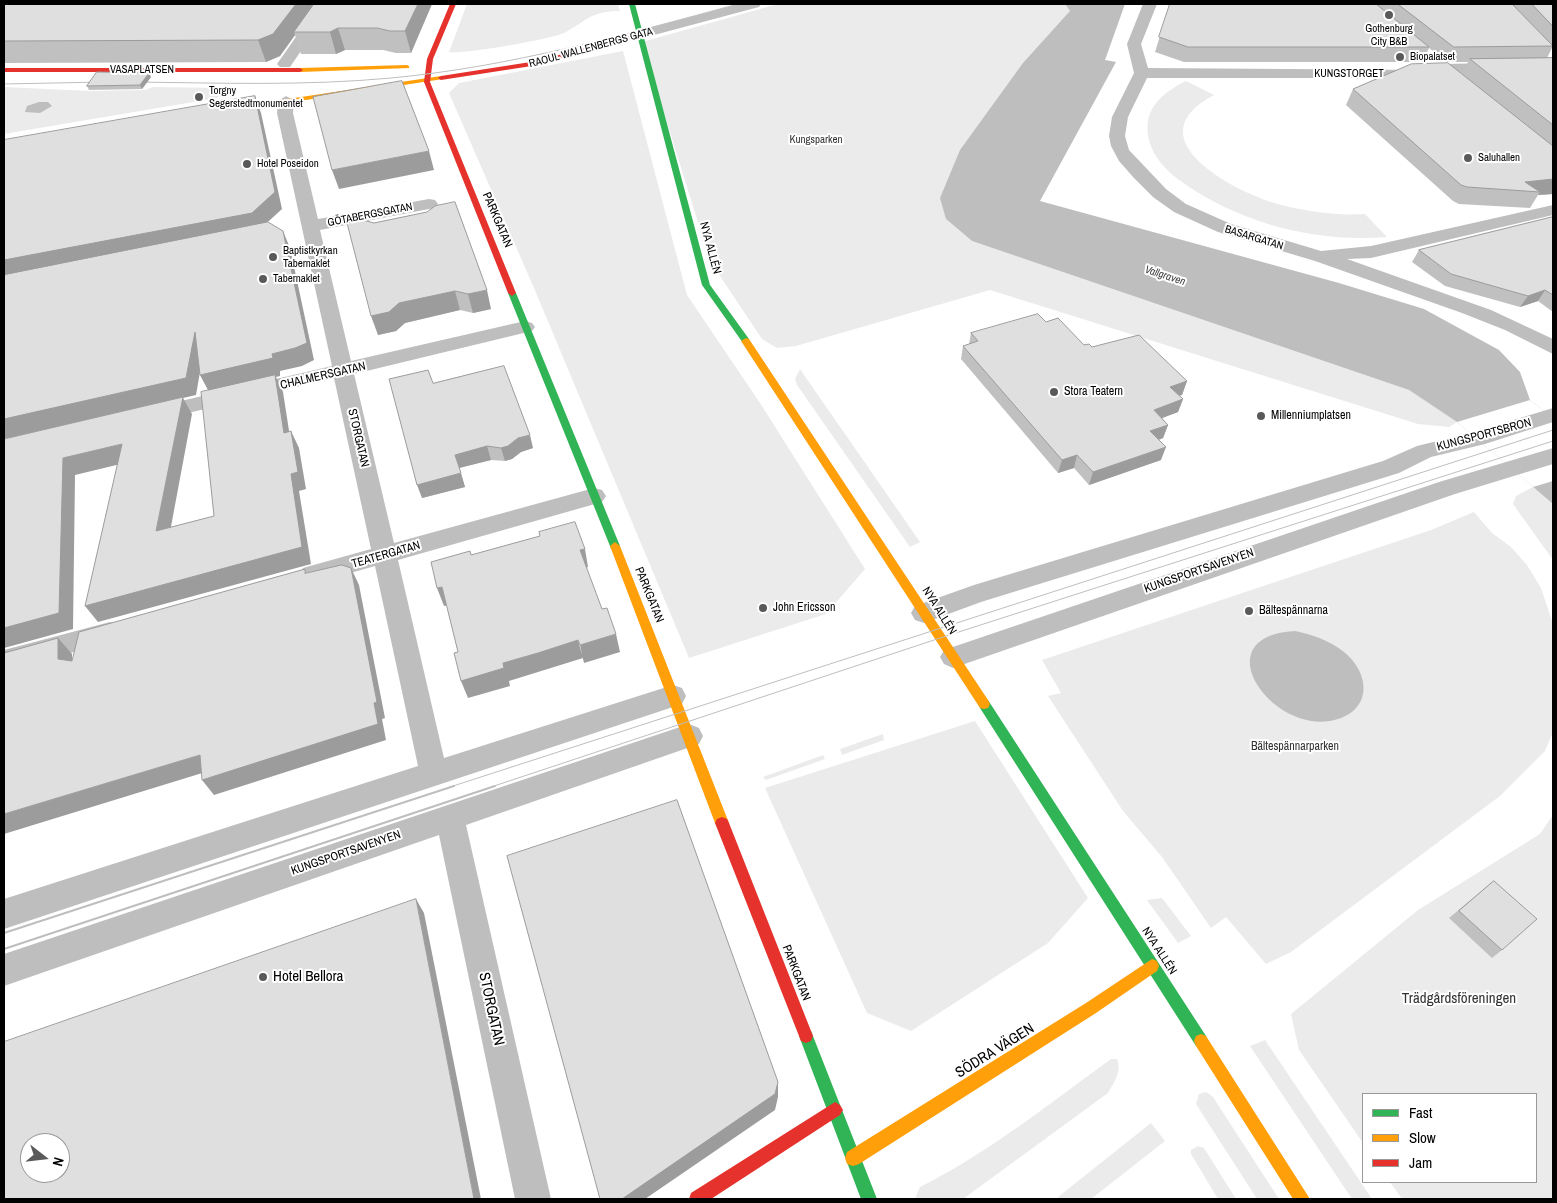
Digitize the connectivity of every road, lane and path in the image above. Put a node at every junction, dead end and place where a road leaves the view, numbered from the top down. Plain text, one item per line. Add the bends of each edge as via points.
1 (326, 4) edge
2 (453, 4) edge
3 (632, 4) edge
4 (706, 4) edge
5 (754, 4) edge
6 (1150, 4) edge
7 (638, 29) junction
8 (592, 36) dead end
9 (298, 46) junction
10 (1436, 64) junction
11 (434, 65) junction
12 (283, 67) junction
13 (1553, 67) edge
14 (4, 70) edge
15 (329, 70) junction
16 (1142, 73) junction
17 (427, 80) junction
18 (273, 83) dead end
19 (1460, 83) edge
20 (266, 93) dead end
21 (286, 101) junction
22 (429, 204) dead end
23 (1553, 210) edge
24 (311, 226) junction
25 (1394, 247) junction
26 (1309, 254) junction
27 (1411, 288) junction
28 (525, 327) junction
29 (1553, 348) edge
30 (343, 371) junction
31 (1552, 415) edge
32 (136, 419) edge
33 (1553, 456) edge
34 (594, 496) junction
35 (385, 555) junction
36 (290, 581) edge
37 (924, 612) junction
38 (128, 627) edge
39 (953, 657) junction
40 (4, 661) edge
41 (672, 696) junction
42 (688, 736) junction
43 (434, 774) junction
44 (450, 818) junction
45 (4, 914) edge
46 (1152, 966) junction
47 (4, 970) edge
48 (835, 1110) junction
49 (853, 1158) junction
50 (533, 1199) edge
51 (697, 1199) edge
52 (868, 1199) edge
53 (1302, 1199) edge

1 - 9 street
2 - 11 main road, PARKGATAN
3 - 7 main road, NYA ALLÉN
4 - 7 street, RAOUL WALLENBERGS GATA
5 - 7 street, RAOUL WALLENBERGS GATA
6 - 16 street via 1134,44
7 - 8 main road, RAOUL WALLENBERGS GATA
7 - 17 main road, RAOUL WALLENBERGS GATA via 538,63
7 - 37 main road, NYA ALLÉN via 706,285 763,364
9 - 12 street
9 - 15 street via 308,64
10 - 13 street, KUNGSTORGET
10 - 16 street, KUNGSTORGET via 1435,73
10 - 19 street
11 - 15 main road, VASAPLATSEN
11 - 17 main road, PARKGATAN
12 - 14 main road, VASAPLATSEN
12 - 15 main road, VASAPLATSEN
12 - 18 main road
16 - 26 street, BASARGATAN via 1124,104 1117,127 1119,146 1126,159 1151,187 1209,223
17 - 21 main road
17 - 28 main road, PARKGATAN
20 - 21 main road via 251,101 209,111
21 - 24 street, STORGATAN via 285,113
22 - 24 street, GÖTABERGSGATAN
23 - 25 street
24 - 30 street, STORGATAN
25 - 26 street via 1352,254
25 - 27 street via 1388,254 1388,261
26 - 27 street, BASARGATAN
27 - 29 street, BASARGATAN via 1500,320 1535,335
28 - 30 street, CHALMERSGATAN
28 - 34 main road, PARKGATAN
30 - 32 street, CHALMERSGATAN
30 - 35 street, STORGATAN
31 - 37 street, KUNGSPORTSBRON via 1414,455 1391,467
33 - 39 street, KUNGSPORTSAVENYEN via 1446,488
34 - 35 street, TEATERGATAN
34 - 41 main road, PARKGATAN via 656,648
35 - 36 street, TEATERGATAN
35 - 43 street, STORGATAN
37 - 39 main road, NYA ALLÉN
38 - 40 street
39 - 46 main road, NYA ALLÉN
41 - 42 main road, PARKGATAN
41 - 43 street
42 - 44 street, KUNGSPORTSAVENYEN
42 - 48 main road, PARKGATAN
43 - 45 street
44 - 47 street, KUNGSPORTSAVENYEN
44 - 50 street, STORGATAN
46 - 49 main road, SÖDRA VÄGEN
46 - 53 main road, NYA ALLÉN
48 - 49 main road, PARKGATAN
48 - 51 main road
49 - 52 main road, PARKGATAN

